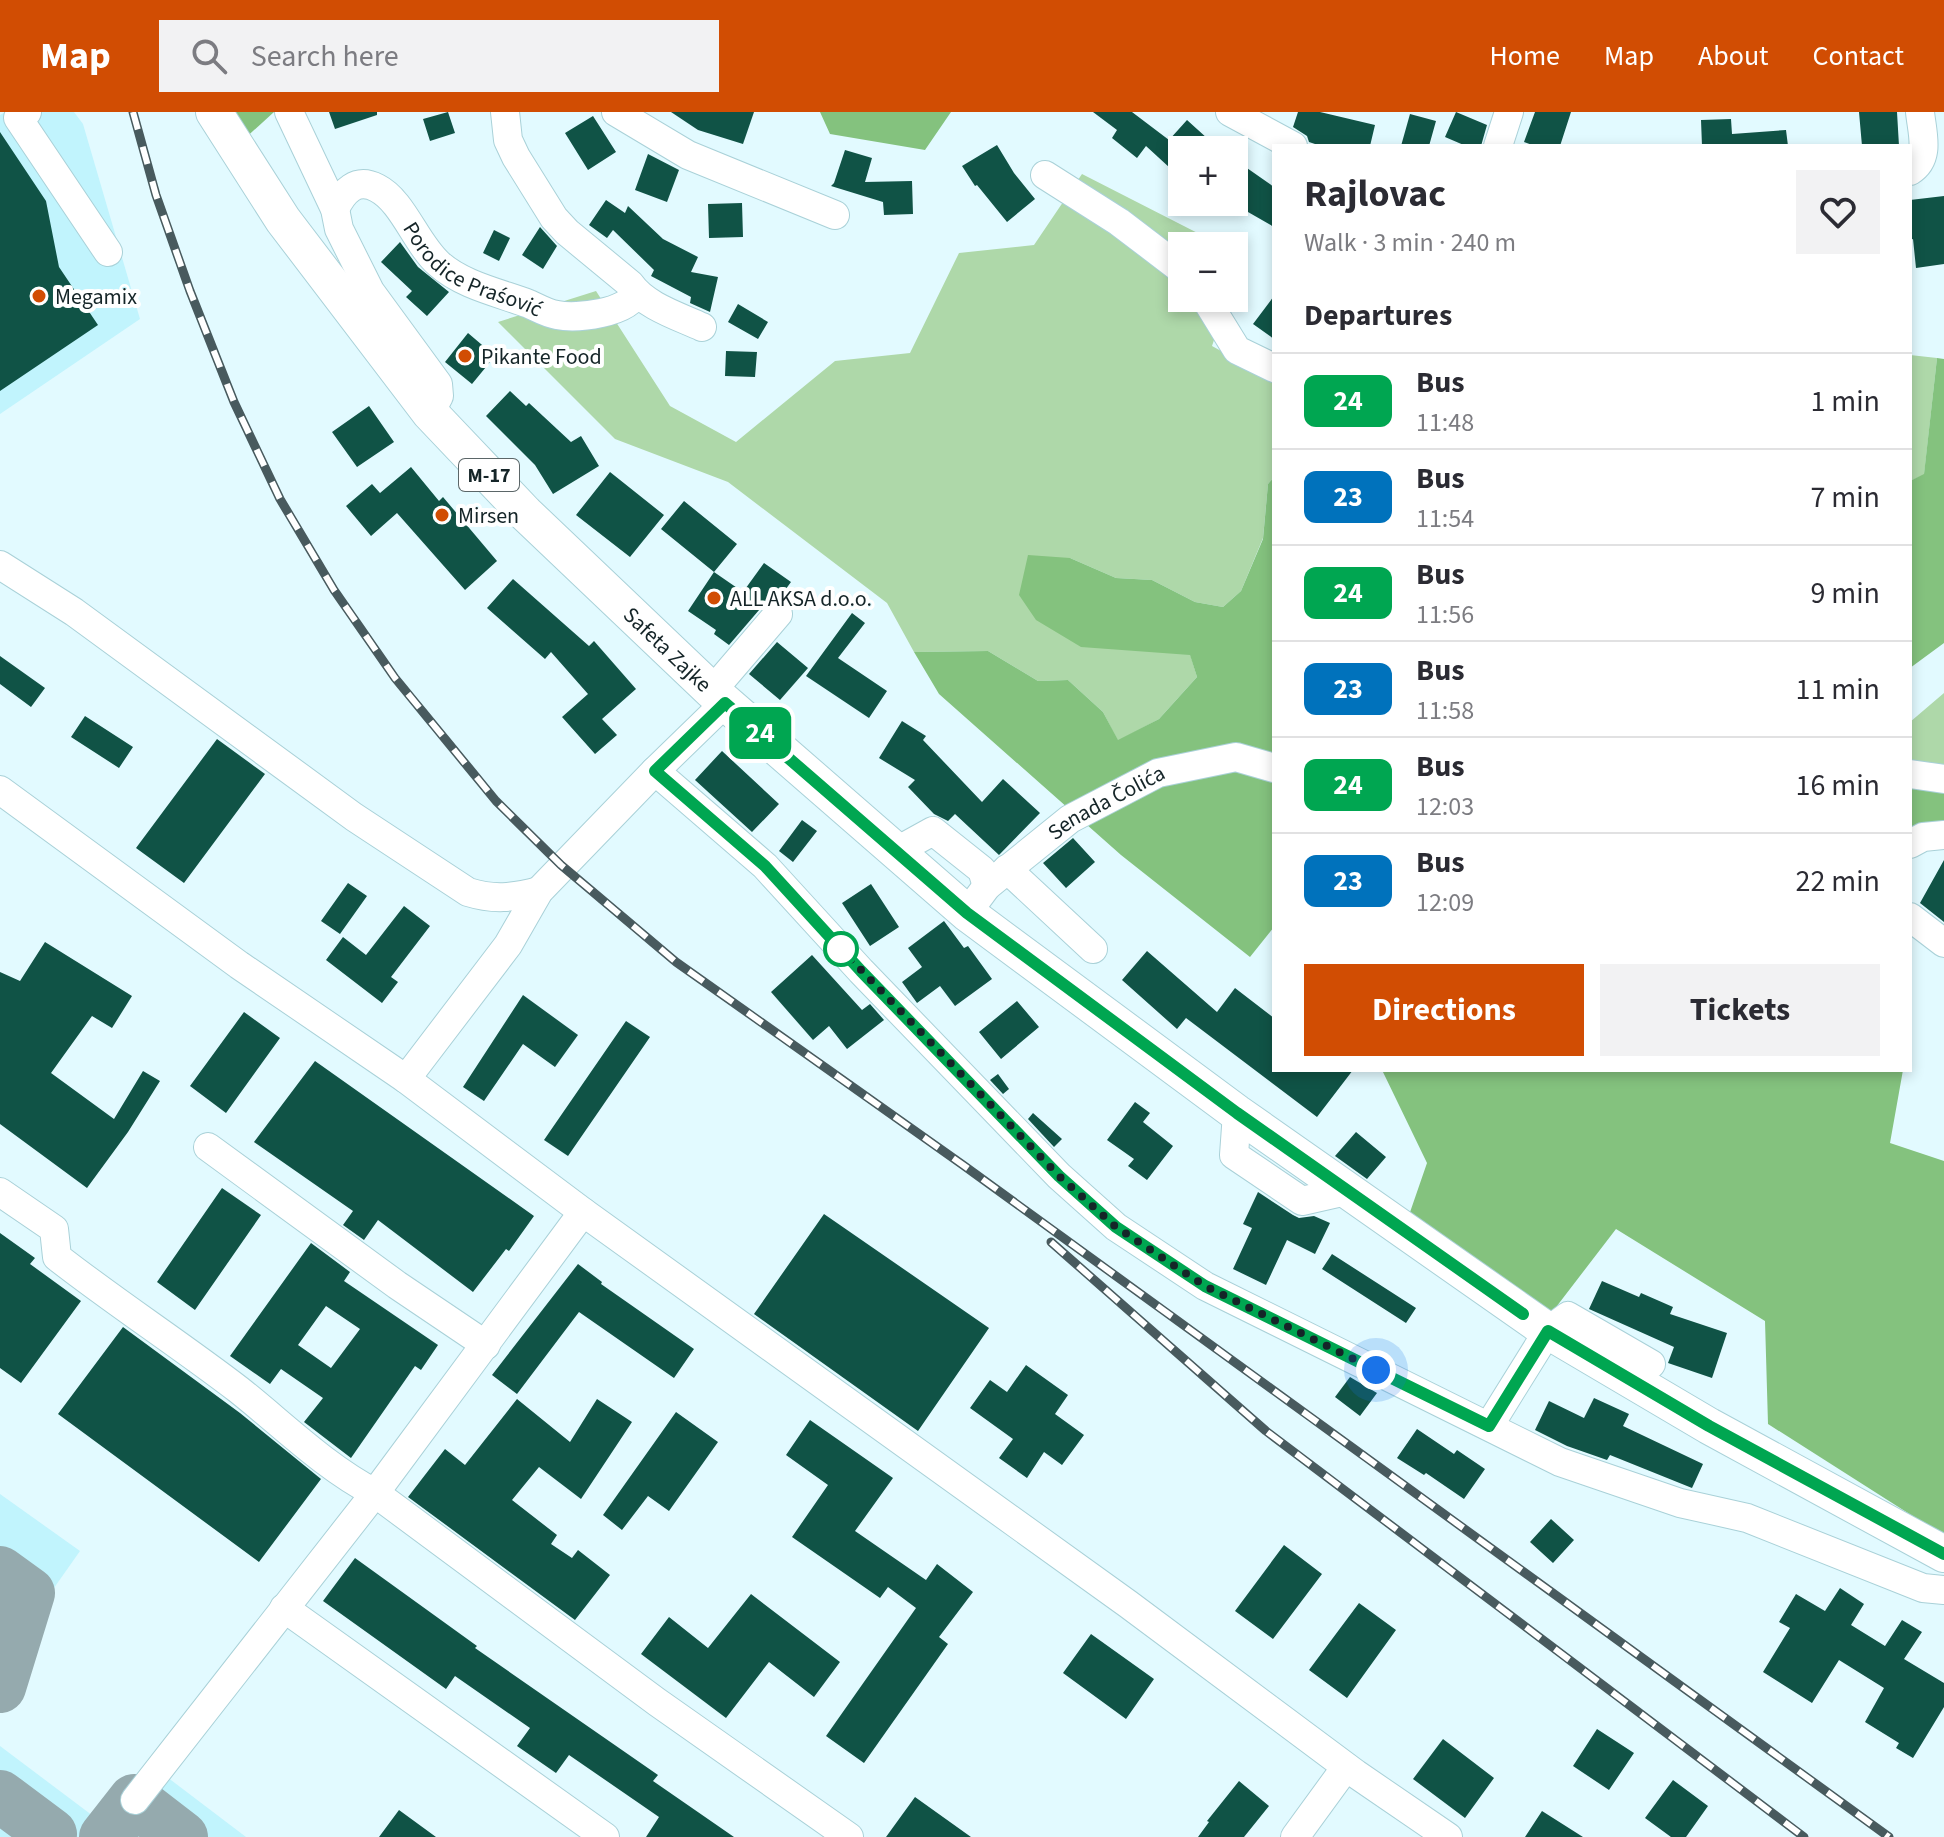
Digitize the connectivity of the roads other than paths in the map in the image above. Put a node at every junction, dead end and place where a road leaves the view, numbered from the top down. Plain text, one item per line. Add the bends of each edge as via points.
1 (27, 112) edge
2 (214, 112) edge
3 (289, 112) edge
4 (505, 112) edge
5 (1230, 112) edge
6 (1509, 112) edge
7 (1920, 112) edge
8 (622, 114) edge
9 (1289, 144) edge
10 (1499, 144) edge
11 (1912, 170) edge
12 (1045, 175) dead end
13 (335, 209) junction
14 (835, 215) dead end
15 (108, 252) dead end
16 (1168, 259) edge
17 (636, 293) junction
18 (1214, 312) edge
19 (702, 327) dead end
20 (1272, 367) edge
21 (430, 413) junction
22 (0, 565) edge
23 (778, 614) dead end
24 (718, 697) junction
25 (1272, 767) edge
26 (655, 771) junction
27 (1912, 774) edge
28 (1944, 779) edge
29 (0, 790) edge
30 (1944, 835) edge
31 (1912, 843) edge
32 (987, 889) junction
33 (539, 891) junction
34 (1912, 919) edge
35 (1944, 943) edge
36 (1093, 949) dead end
37 (406, 1079) junction
38 (208, 1147) dead end
39 (0, 1192) edge
40 (583, 1212) junction
41 (1548, 1331) junction
42 (486, 1345) junction
43 (1651, 1364) dead end
44 (1489, 1426) junction
45 (375, 1493) junction
46 (1944, 1554) edge
47 (1944, 1590) edge
48 (284, 1608) junction
49 (1346, 1767) junction
50 (135, 1800) dead end
51 (838, 1834) edge
52 (605, 1837) edge
53 (1295, 1837) edge
54 (1448, 1837) edge

1 - 15 street via 18,118
2 - 21 main road, Safeta Zajke / M-17 via 283,220
3 - 13 street
4 - 17 street via 508,140 554,218
5 - 9 street
6 - 10 street
7 - 11 street via 1923,158
8 - 14 street via 688,155
12 - 16 street
13 - 17 street, Porodice Praśović via 342,194 355,185 378,188 440,265 460,278 558,315 621,308
13 - 21 street via 339,229 370,291 438,384 439,396
17 - 19 street
18 - 20 street via 1237,350
21 - 24 main road, Safeta Zajke / M-17 via 525,513
22 - 33 street via 468,892 510,899
23 - 24 street
24 - 26 street
24 - 32 main road, Safeta Zajke / M-17 via 895,852
25 - 32 street, Senada Čolića via 1236,757 1158,773 1070,819
26 - 33 street
26 - 44 street via 765,866 1059,1176 1116,1227 1205,1286
27 - 28 street
29 - 37 street
30 - 31 street
32 - 36 street
32 - 41 main road, Safeta Zajke / M-17 via 1237,1113
33 - 37 street via 508,945
34 - 35 street
37 - 40 street
38 - 42 street
39 - 45 street via 54,1229 57,1257 350,1480
40 - 42 street
40 - 49 street
41 - 43 street via 1568,1316
41 - 44 street
41 - 46 main road, Safeta Zajke / M-17
42 - 45 street
44 - 47 street via 1560,1462 1680,1503 1747,1518 1923,1588
45 - 48 street
45 - 51 street
48 - 50 street
48 - 52 street
49 - 53 street
49 - 54 street

